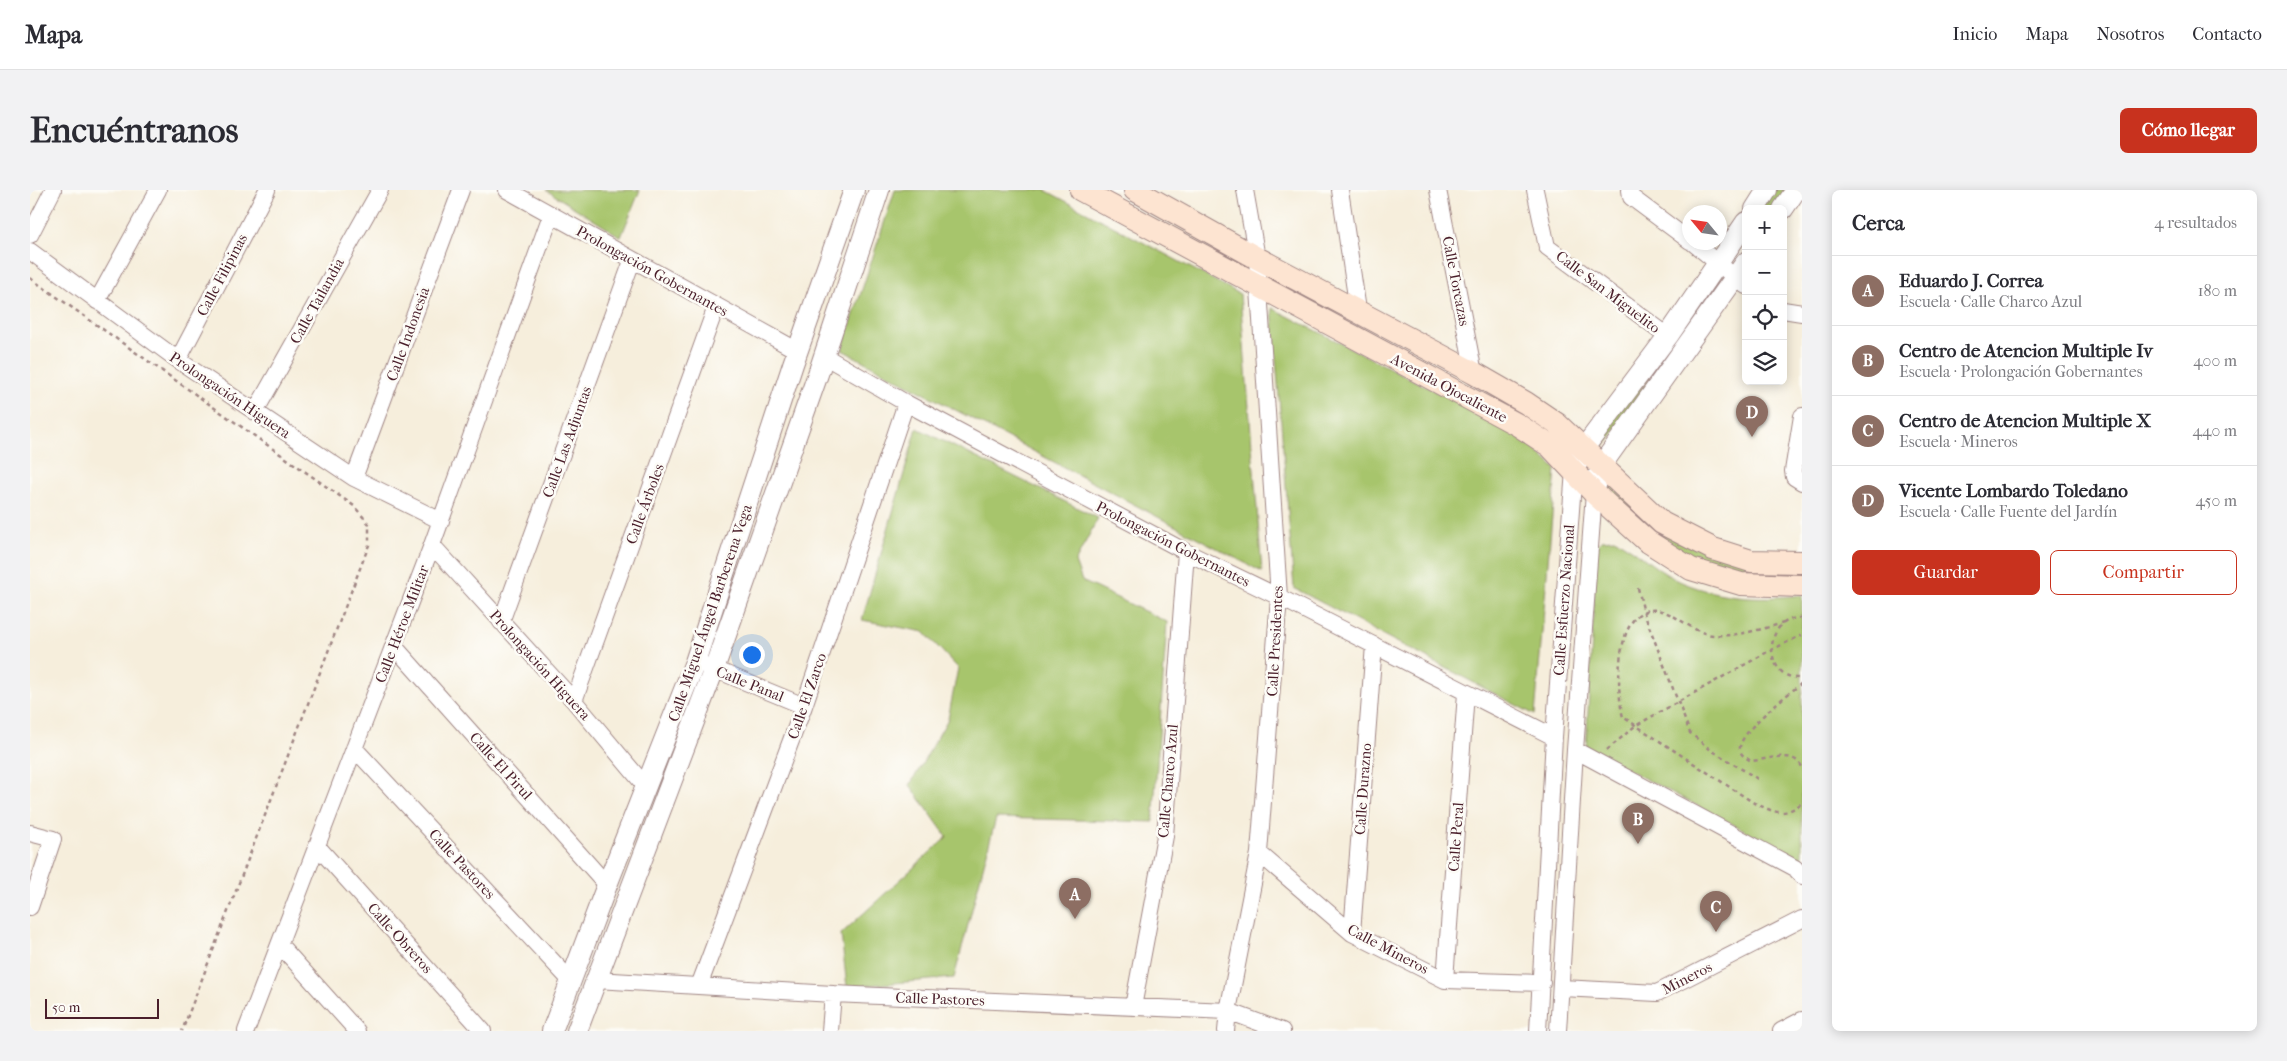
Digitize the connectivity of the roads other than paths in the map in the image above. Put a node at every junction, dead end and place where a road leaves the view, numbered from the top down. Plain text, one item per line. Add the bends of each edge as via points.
1 (53, 190) edge
2 (158, 190) edge
3 (267, 190) edge
4 (380, 190) edge
5 (461, 190) edge
6 (507, 190) edge
7 (854, 190) edge
8 (878, 190) edge
9 (1081, 190) edge
10 (1245, 190) edge
11 (1340, 190) edge
12 (1438, 190) edge
13 (1536, 190) edge
14 (1630, 190) edge
15 (1767, 190) edge
16 (1796, 190) edge
17 (1146, 193) edge
18 (1758, 205) edge
19 (1786, 205) edge
20 (551, 215) junction
21 (1742, 228) edge
22 (30, 235) edge
23 (1682, 235) edge
24 (1701, 250) edge
25 (30, 251) edge
26 (1257, 258) junction
27 (632, 261) junction
28 (1718, 263) junction
29 (1742, 275) edge
30 (1258, 284) junction
31 (97, 301) junction
32 (716, 307) junction
33 (1358, 310) junction
34 (1787, 310) edge
35 (1802, 312) edge
36 (1668, 336) junction
37 (798, 351) junction
38 (824, 356) junction
39 (178, 360) junction
40 (1474, 372) junction
41 (906, 403) junction
42 (255, 412) junction
43 (1802, 416) edge
44 (1584, 448) junction
45 (1601, 466) junction
46 (1574, 470) junction
47 (354, 478) junction
48 (1802, 482) edge
49 (1594, 493) junction
50 (441, 521) junction
51 (432, 546) junction
52 (1186, 552) junction
53 (1802, 562) edge
54 (1802, 586) edge
55 (1279, 597) junction
56 (502, 622) junction
57 (1374, 645) junction
58 (394, 646) junction
59 (696, 662) junction
60 (714, 668) junction
61 (1466, 693) junction
62 (574, 701) junction
63 (804, 706) junction
64 (1554, 737) junction
65 (354, 748) junction
66 (1575, 750) junction
67 (646, 787) junction
68 (30, 834) edge
69 (316, 846) junction
70 (1259, 853) junction
71 (1802, 876) edge
72 (607, 885) junction
73 (30, 907) edge
74 (1802, 919) edge
75 (1352, 933) junction
76 (280, 945) junction
77 (596, 980) junction
78 (1445, 980) junction
79 (571, 981) junction
80 (1542, 983) junction
81 (699, 986) junction
82 (1562, 988) junction
83 (833, 994) junction
84 (1133, 1007) junction
85 (1228, 1011) junction
86 (1802, 1020) edge
87 (246, 1031) edge
88 (357, 1031) edge
89 (483, 1031) edge
90 (552, 1031) edge
91 (577, 1031) edge
92 (830, 1031) edge
93 (1226, 1031) edge
94 (1282, 1031) edge
95 (1538, 1031) edge
96 (1558, 1031) edge
97 (1782, 1031) edge

1 - 22 street
2 - 31 street
3 - 39 street, Calle Filipinas
4 - 42 street, Calle Tailandia
5 - 47 street, Calle Indonesia
6 - 20 street, Prolongación Gobernantes
7 - 37 street, Calle Miguel Ángel Barberena Vega
8 - 38 street, Calle Miguel Ángel Barberena Vega
9 - 30 main road, Avenida Ojocaliente
10 - 26 street, Calle Presidentes
11 - 33 street
12 - 40 street, Calle Torcazas
13 - 36 street, Calle San Miguelito via 1547,247
14 - 23 street via 1631,197
15 - 18 street
16 - 19 street
17 - 26 main road, Avenida Ojocaliente
20 - 27 street, Prolongación Gobernantes
20 - 50 street, Calle Héroe Militar
21 - 28 street, Calle Esfuerzo Nacional
24 - 28 street
25 - 31 street, Prolongación Higuera
26 - 30 street, Calle Presidentes
26 - 33 main road, Avenida Ojocaliente
27 - 32 street, Prolongación Gobernantes
27 - 56 street, Calle Las Adjuntas
28 - 29 street
28 - 36 street, Calle Esfuerzo Nacional
29 - 45 street, Calle Esfuerzo Nacional
30 - 46 main road, Avenida Ojocaliente via 1518,425 1550,446
30 - 55 street, Calle Presidentes
31 - 39 street, Prolongación Higuera
32 - 37 street, Prolongación Gobernantes
32 - 62 street, Calle Árboles
33 - 40 main road, Avenida Ojocaliente
34 - 35 street
36 - 44 street, Calle Esfuerzo Nacional
37 - 59 street, Calle Miguel Ángel Barberena Vega
38 - 41 street, Prolongación Gobernantes
38 - 60 street, Calle Miguel Ángel Barberena Vega
39 - 42 street, Prolongación Higuera
40 - 44 main road, Avenida Ojocaliente via 1557,424
41 - 52 street, Prolongación Gobernantes
41 - 63 street, Calle El Zarco
42 - 47 street, Prolongación Higuera
43 - 48 street via 1793,471 1794,477
44 - 45 main road, Avenida Ojocaliente
44 - 46 street, Calle Esfuerzo Nacional
45 - 49 street, Calle Esfuerzo Nacional
45 - 53 main road, Avenida Ojocaliente via 1662,522 1713,549 1751,561
46 - 49 main road, Avenida Ojocaliente
46 - 64 street, Calle Esfuerzo Nacional
47 - 50 street, Prolongación Higuera
49 - 54 main road, Avenida Ojocaliente via 1647,541 1691,569 1741,584
49 - 66 street, Calle Esfuerzo Nacional
50 - 51 street, Calle Héroe Militar
51 - 56 street, Prolongación Higuera
51 - 58 street, Calle Héroe Militar
52 - 55 street, Prolongación Gobernantes
52 - 84 street, Calle Charco Azul via 1165,836
55 - 57 street, Prolongación Gobernantes
55 - 70 street, Calle Presidentes
56 - 62 street, Prolongación Higuera
57 - 61 street, Prolongación Gobernantes
57 - 75 street, Calle Durazno
58 - 65 street, Calle Héroe Militar
58 - 72 street, Calle El Pirul
59 - 60 street, Calle Panal
59 - 67 street, Calle Miguel Ángel Barberena Vega
60 - 63 street, Calle Panal
60 - 77 street, Calle Miguel Ángel Barberena Vega
61 - 64 street, Prolongación Gobernantes
61 - 78 street, Calle Peral
62 - 67 street, Prolongación Higuera
63 - 81 street, Calle El Zarco
64 - 80 street, Calle Esfuerzo Nacional
65 - 69 street, Calle Héroe Militar
65 - 79 street, Calle Pastores
66 - 71 street via 1795,868
66 - 82 street, Calle Esfuerzo Nacional
67 - 72 street, Calle Miguel Ángel Barberena Vega
68 - 73 street via 53,839
69 - 76 street, Calle Héroe Militar
69 - 89 street, Calle Obreros
70 - 75 street, Calle Mineros
70 - 85 street, Calle Presidentes
72 - 79 street, Calle Miguel Ángel Barberena Vega
74 - 82 street, Mineros via 1657,993
75 - 78 street, Calle Mineros
76 - 87 street, Calle Héroe Militar
76 - 88 street
77 - 81 street, Calle Pastores
77 - 91 street, Calle Miguel Ángel Barberena Vega
78 - 80 street, Calle Mineros
79 - 90 street, Calle Miguel Ángel Barberena Vega
80 - 95 street, Calle Esfuerzo Nacional
81 - 83 street, Calle Pastores
82 - 96 street, Calle Esfuerzo Nacional
83 - 84 street, Calle Pastores
83 - 92 street
84 - 85 street, Calle Pastores
85 - 93 street, Calle Presidentes
85 - 94 street, Calle Pastores
86 - 97 street

